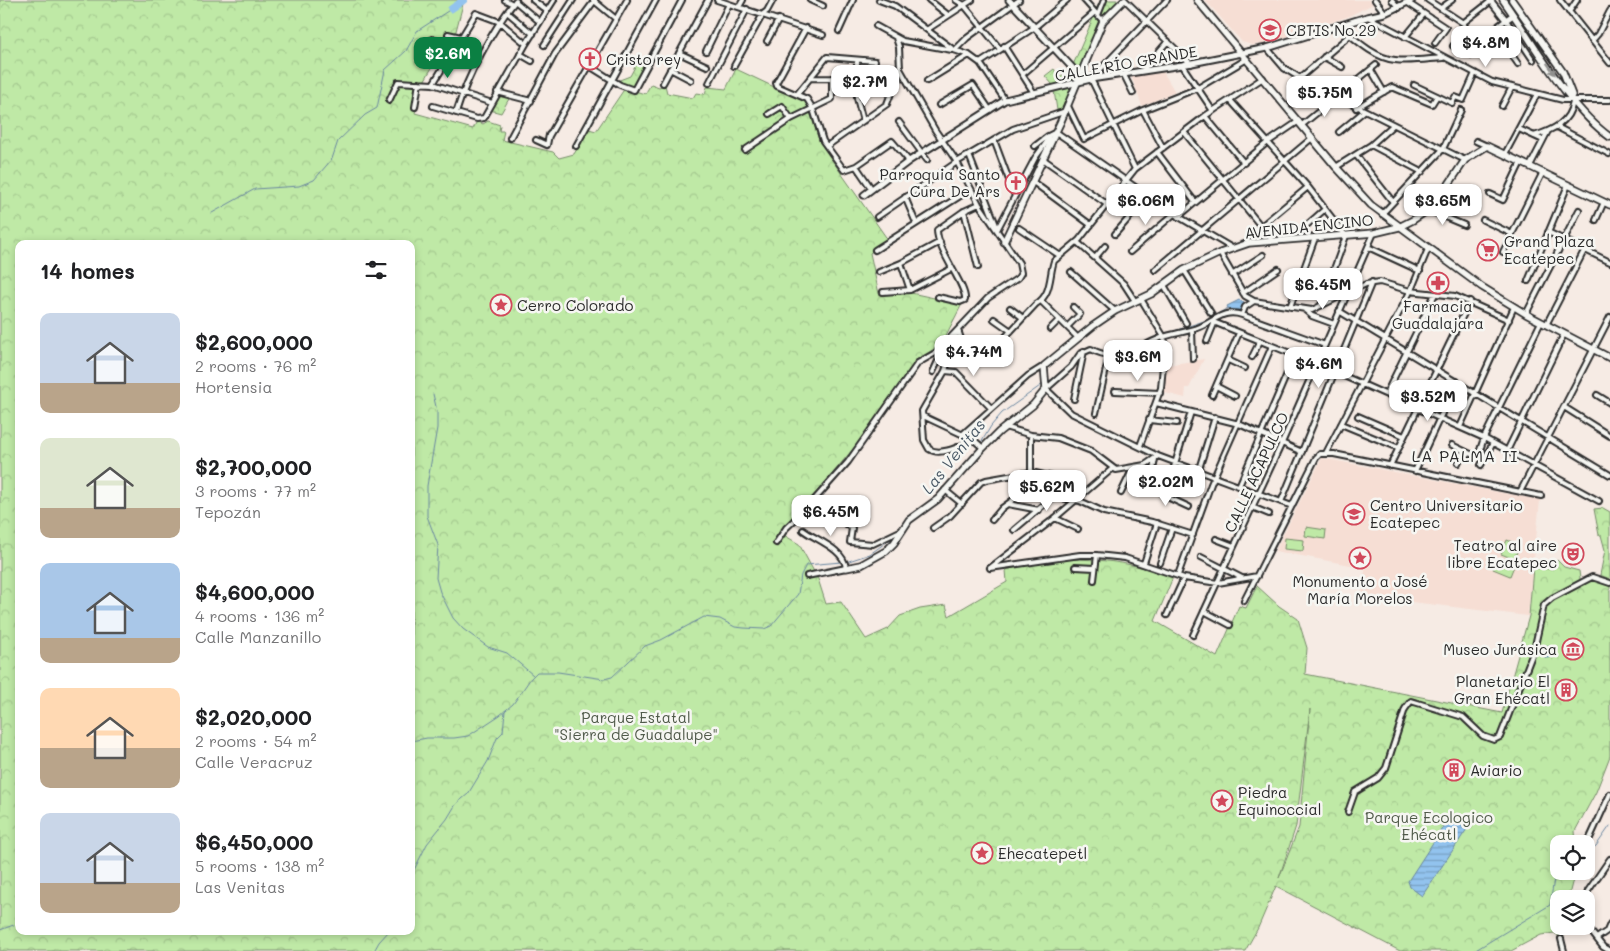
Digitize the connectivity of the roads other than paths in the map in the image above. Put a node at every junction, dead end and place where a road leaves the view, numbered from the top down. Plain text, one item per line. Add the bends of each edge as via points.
1 (505, 0) edge
2 (533, 0) edge
3 (554, 0) edge
4 (573, 0) edge
5 (594, 0) edge
6 (627, 0) edge
7 (656, 0) edge
8 (682, 0) edge
9 (708, 0) edge
10 (717, 0) edge
11 (743, 0) edge
12 (774, 0) edge
13 (810, 0) edge
14 (852, 0) edge
15 (880, 0) edge
16 (929, 0) edge
17 (956, 0) edge
18 (972, 0) edge
19 (1019, 0) edge
20 (1066, 0) edge
21 (1084, 0) edge
22 (1104, 0) edge
23 (1125, 0) edge
24 (1166, 0) edge
25 (1197, 0) edge
26 (1374, 0) edge
27 (1392, 0) edge
28 (1428, 0) edge
29 (1452, 0) edge
30 (1491, 0) edge
31 (1503, 0) edge
32 (1512, 0) edge
33 (1560, 0) edge
34 (1577, 0) edge
35 (1410, 1) edge
36 (514, 2) edge
37 (1011, 2) edge
38 (729, 4) junction
39 (964, 5) junction
40 (823, 6) dead end
41 (739, 7) junction
42 (1399, 8) junction
43 (1441, 8) junction
44 (747, 9) junction
45 (547, 11) junction
46 (1610, 11) edge
47 (507, 12) junction
48 (1569, 12) junction
49 (763, 14) junction
50 (1096, 14) junction
51 (1386, 14) junction
52 (1424, 14) junction
53 (948, 15) junction
54 (1513, 15) junction
55 (1367, 17) junction
56 (616, 19) junction
57 (779, 19) junction
58 (1506, 20) junction
59 (1103, 21) junction
60 (1146, 21) junction
61 (500, 22) junction
62 (540, 22) junction
63 (1462, 23) junction
64 (876, 26) dead end
65 (1338, 26) junction
66 (1035, 27) junction
67 (806, 28) junction
68 (981, 28) junction
69 (928, 29) junction
70 (839, 31) dead end
71 (448, 34) dead end
72 (533, 34) junction
73 (823, 35) dead end
74 (1350, 35) junction
75 (461, 37) junction
76 (1405, 37) junction
77 (896, 38) junction
78 (432, 39) dead end
79 (767, 41) dead end
80 (1168, 41) junction
81 (1592, 41) junction
82 (1435, 43) dead end
83 (526, 44) junction
84 (544, 45) dead end
85 (1004, 46) junction
86 (1453, 46) dead end
87 (456, 47) junction
88 (1055, 48) junction
89 (1268, 48) junction
90 (706, 50) dead end
91 (955, 50) junction
92 (1000, 50) junction
93 (679, 53) junction
94 (520, 54) junction
95 (969, 55) junction
96 (1245, 56) junction
97 (1324, 57) junction
98 (1444, 58) junction
99 (857, 60) junction
100 (1533, 60) dead end
101 (532, 61) dead end
102 (875, 61) dead end
103 (980, 62) junction
104 (1610, 63) edge
105 (1192, 64) junction
106 (1518, 64) dead end
107 (588, 65) junction
108 (1182, 65) junction
109 (1376, 65) dead end
110 (707, 66) dead end
111 (734, 66) dead end
112 (1342, 67) dead end
113 (670, 69) junction
114 (900, 69) junction
115 (1370, 70) junction
116 (1140, 72) junction
117 (1475, 73) junction
118 (1023, 74) junction
119 (1124, 75) junction
120 (1080, 76) junction
121 (810, 78) junction
122 (832, 78) junction
123 (856, 78) junction
124 (1263, 78) junction
125 (1300, 78) junction
126 (613, 79) junction
127 (895, 79) junction
128 (1091, 79) junction
129 (691, 80) dead end
130 (927, 82) dead end
131 (420, 83) junction
132 (663, 83) dead end
133 (433, 84) junction
134 (709, 84) dead end
135 (1076, 84) junction
136 (1414, 85) dead end
137 (1512, 87) junction
138 (1198, 88) junction
139 (497, 92) junction
140 (1384, 92) junction
141 (462, 93) junction
142 (798, 93) junction
143 (1034, 93) junction
144 (1133, 93) dead end
145 (1537, 94) junction
146 (1436, 96) junction
147 (1335, 97) junction
148 (1005, 100) junction
149 (1230, 100) junction
150 (1574, 100) junction
151 (1610, 100) edge
152 (388, 101) dead end
153 (531, 101) junction
154 (492, 103) junction
155 (939, 105) dead end
156 (433, 106) dead end
157 (1502, 106) dead end
158 (415, 107) dead end
159 (1356, 108) junction
160 (813, 109) junction
161 (1067, 109) junction
162 (990, 110) junction
163 (1143, 110) junction
164 (1461, 110) dead end
165 (1213, 111) junction
166 (1363, 112) junction
167 (456, 113) junction
168 (769, 114) dead end
169 (1205, 116) junction
170 (791, 119) junction
171 (863, 121) junction
172 (899, 122) dead end
173 (1301, 123) junction
174 (1112, 125) junction
175 (1392, 126) junction
176 (1557, 127) junction
177 (1519, 129) junction
178 (1548, 131) junction
179 (1056, 132) junction
180 (1184, 132) junction
181 (1339, 132) dead end
182 (1048, 136) junction
183 (1534, 136) junction
184 (1610, 137) edge
185 (510, 138) dead end
186 (1312, 138) junction
187 (941, 139) junction
188 (536, 140) dead end
189 (994, 140) junction
190 (1543, 140) junction
191 (1476, 141) dead end
192 (1268, 142) junction
193 (1371, 145) junction
194 (576, 146) dead end
195 (827, 146) junction
196 (1035, 146) dead end
197 (1487, 146) junction
198 (1163, 148) junction
199 (1443, 149) junction
200 (745, 150) dead end
201 (921, 152) junction
202 (1157, 152) junction
203 (1505, 154) junction
204 (1609, 154) edge
205 (969, 155) junction
206 (1356, 155) junction
207 (1043, 159) junction
208 (927, 160) dead end
209 (1465, 160) junction
210 (909, 161) junction
211 (1285, 161) junction
212 (957, 162) junction
213 (1244, 162) junction
214 (1521, 162) junction
215 (856, 166) junction
216 (1530, 166) junction
217 (1336, 167) junction
218 (1135, 169) junction
219 (1422, 172) junction
220 (1542, 172) junction
221 (1126, 180) junction
222 (1222, 180) junction
223 (1033, 182) junction
224 (1568, 184) junction
225 (1308, 187) junction
226 (871, 188) junction
227 (971, 189) junction
228 (1443, 193) junction
229 (1490, 194) dead end
230 (864, 195) dead end
231 (1149, 195) junction
232 (1015, 196) junction
233 (905, 197) junction
234 (1238, 200) junction
235 (1195, 202) junction
236 (1393, 202) junction
237 (979, 204) junction
238 (1608, 204) edge
239 (1108, 205) junction
240 (1471, 206) dead end
241 (1325, 209) junction
242 (1428, 210) junction
243 (1579, 210) dead end
244 (964, 211) junction
245 (1382, 214) junction
246 (1176, 216) junction
247 (877, 217) dead end
248 (1483, 220) dead end
249 (1596, 220) dead end
250 (916, 223) junction
251 (1092, 225) junction
252 (1464, 225) dead end
253 (1260, 227) junction
254 (1399, 227) junction
255 (997, 228) junction
256 (1019, 228) dead end
257 (1201, 231) junction
258 (1300, 231) dead end
259 (1548, 232) junction
260 (1374, 233) junction
261 (1115, 234) dead end
262 (1512, 234) junction
263 (1346, 236) junction
264 (1315, 238) junction
265 (1565, 240) junction
266 (1273, 241) junction
267 (940, 242) junction
268 (1004, 242) junction
269 (1077, 242) junction
270 (1105, 246) dead end
271 (1368, 247) junction
272 (1232, 248) junction
273 (1428, 249) junction
274 (1585, 249) junction
275 (875, 250) dead end
276 (1130, 252) dead end
277 (1503, 252) dead end
278 (1220, 253) junction
279 (1059, 255) junction
280 (1263, 255) dead end
281 (1094, 258) junction
282 (1610, 262) edge
283 (901, 263) junction
284 (978, 267) dead end
285 (1278, 269) dead end
286 (951, 270) junction
287 (1155, 270) dead end
288 (1184, 270) junction
289 (1420, 271) junction
290 (879, 272) dead end
291 (1071, 272) dead end
292 (1232, 275) junction
293 (1528, 281) dead end
294 (1372, 282) junction
295 (1164, 285) junction
296 (910, 290) junction
297 (1410, 291) junction
298 (882, 292) dead end
299 (1243, 293) junction
300 (1347, 294) junction
301 (1434, 294) junction
302 (938, 297) dead end
303 (1138, 300) junction
304 (1041, 301) junction
305 (1470, 301) junction
306 (1254, 302) junction
307 (1321, 305) junction
308 (1074, 307) dead end
309 (1290, 307) junction
310 (1514, 307) junction
311 (1010, 308) dead end
312 (1304, 310) junction
313 (1115, 311) junction
314 (1339, 311) junction
315 (1211, 313) dead end
316 (1242, 314) junction
317 (1526, 314) junction
318 (994, 318) dead end
319 (1023, 318) junction
320 (1610, 319) edge
321 (1059, 320) junction
322 (1509, 320) junction
323 (1357, 322) junction
324 (1186, 323) dead end
325 (1213, 323) junction
326 (1544, 323) junction
327 (1334, 324) junction
328 (1067, 327) junction
329 (1050, 329) dead end
330 (958, 330) junction
331 (1192, 330) junction
332 (1011, 331) junction
333 (1239, 333) junction
334 (1564, 334) junction
335 (1163, 335) junction
336 (1078, 338) junction
337 (1384, 338) junction
338 (1260, 340) junction
339 (1207, 341) dead end
340 (1325, 345) junction
341 (1272, 346) junction
342 (944, 348) junction
343 (1594, 349) junction
344 (1084, 351) junction
345 (1407, 351) junction
346 (1295, 355) junction
347 (1109, 356) junction
348 (1252, 358) dead end
349 (1610, 358) edge
350 (1193, 359) dead end
351 (1228, 360) junction
352 (1317, 364) junction
353 (1044, 366) junction
354 (1245, 368) dead end
355 (1437, 369) junction
356 (945, 371) junction
357 (932, 372) dead end
358 (1336, 373) junction
359 (1457, 381) junction
360 (1362, 383) junction
361 (1045, 385) junction
362 (1216, 386) junction
363 (1116, 390) dead end
364 (1475, 392) junction
365 (1160, 393) junction
366 (1386, 394) junction
367 (1212, 395) dead end
368 (1597, 395) dead end
369 (1235, 396) dead end
370 (1074, 400) dead end
371 (1156, 403) junction
372 (1610, 403) edge
373 (1564, 406) junction
374 (1499, 407) junction
375 (991, 408) junction
376 (1417, 408) junction
377 (1191, 412) junction
378 (922, 413) junction
379 (1096, 413) dead end
380 (1358, 416) dead end
381 (1216, 417) junction
382 (1440, 418) junction
383 (1150, 420) junction
384 (1523, 421) junction
385 (1177, 423) dead end
386 (1239, 424) junction
387 (1341, 424) junction
388 (1005, 427) junction
389 (1460, 427) junction
390 (963, 434) junction
391 (1031, 434) junction
392 (1262, 434) junction
393 (1404, 436) junction
394 (1548, 436) junction
395 (1610, 436) edge
396 (1484, 438) junction
397 (974, 440) junction
398 (1282, 443) junction
399 (1493, 443) junction
400 (1452, 445) dead end
401 (1140, 446) junction
402 (982, 447) junction
403 (1399, 448) junction
404 (1464, 450) junction
405 (1508, 451) junction
406 (1302, 452) junction
407 (1326, 453) junction
408 (1157, 458) junction
409 (1175, 463) junction
410 (1458, 463) dead end
411 (1535, 464) junction
412 (1390, 466) junction
413 (1481, 466) dead end
414 (1133, 468) junction
415 (1112, 469) junction
416 (1415, 471) junction
417 (1032, 472) junction
418 (1198, 472) junction
419 (1610, 475) edge
420 (1214, 477) junction
421 (1058, 478) dead end
422 (1239, 486) junction
423 (945, 490) junction
424 (1190, 492) dead end
425 (1520, 492) junction
426 (1121, 493) dead end
427 (1258, 493) junction
428 (1541, 496) dead end
429 (1053, 497) junction
430 (1073, 501) junction
431 (1599, 501) dead end
432 (1281, 502) junction
433 (962, 504) junction
434 (1008, 504) junction
435 (1252, 506) junction
436 (1292, 506) junction
437 (1189, 507) dead end
438 (827, 510) dead end
439 (1039, 510) junction
440 (1269, 514) dead end
441 (1055, 518) junction
442 (992, 520) dead end
443 (1157, 524) junction
444 (933, 528) dead end
445 (1172, 528) junction
446 (1078, 529) dead end
447 (803, 530) dead end
448 (902, 530) junction
449 (1014, 530) dead end
450 (1193, 535) junction
451 (1216, 539) dead end
452 (776, 543) dead end
453 (1234, 546) junction
454 (1097, 555) junction
455 (1201, 557) dead end
456 (845, 563) junction
457 (1144, 563) junction
458 (1160, 563) dead end
459 (1075, 567) dead end
460 (1095, 568) junction
461 (1224, 569) junction
462 (1178, 575) junction
463 (807, 576) dead end
464 (1257, 576) junction
465 (1184, 578) junction
466 (1242, 578) junction
467 (1094, 580) dead end
468 (1218, 583) junction
469 (1610, 583) edge
470 (1244, 601) dead end
471 (1204, 611) junction
472 (1167, 615) dead end
473 (1230, 625) dead end
474 (1193, 635) dead end
475 (1610, 796) edge
476 (1348, 812) dead end
477 (1591, 835) edge
478 (1610, 859) edge
479 (1589, 890) edge
480 (1610, 924) edge
481 (1594, 935) edge
482 (1596, 938) junction
483 (1561, 939) dead end
484 (1564, 951) edge
485 (1610, 951) edge

1 - 36 street
2 - 45 street
3 - 45 street
4 - 84 street
5 - 56 street
5 - 153 street via 555,54
6 - 56 street
7 - 126 street
8 - 126 street via 634,90
9 - 93 street
10 - 38 street
11 - 41 street
12 - 49 street
13 - 40 street
14 - 70 street
15 - 69 street via 895,6
16 - 53 street
17 - 39 street
18 - 39 street
19 - 37 street
20 - 66 street
21 - 50 street
22 - 50 street
23 - 59 main road
23 - 60 street
24 - 60 street
25 - 96 main road
26 - 51 street
27 - 42 street
28 - 43 street
29 - 43 street
30 - 58 street
30 - 63 street
31 - 54 main road
32 - 150 main road via 1564,72
33 - 48 street
34 - 48 street
35 - 42 street, CALLE RÍO GRANDE
35 - 52 street
36 - 47 street
36 - 62 street
37 - 66 street
37 - 68 street
38 - 41 street
38 - 90 street
39 - 53 street
39 - 68 street
41 - 44 street
42 - 51 street, CALLE RÍO GRANDE
43 - 63 street
44 - 49 street
44 - 134 street
45 - 62 street
46 - 81 street
47 - 61 street
47 - 72 street
48 - 81 street
49 - 57 street
49 - 111 street
50 - 59 street
50 - 88 street
51 - 55 street, CALLE RÍO GRANDE
52 - 76 street
52 - 82 street via 1446,28
53 - 69 street
54 - 58 street
54 -> 150 main road
55 - 65 street, CALLE RÍO GRANDE
55 - 76 street
56 - 107 street
57 - 67 street
57 - 79 street
58 - 100 street
58 - 106 street via 1494,29
59 - 120 main road
60 - 80 street
60 - 128 street
61 - 75 street via 476,12
61 - 83 street
61 - 141 street
62 - 72 street
63 - 86 street via 1478,49 1472,55
64 - 77 street
65 - 74 street
65 - 89 street, CALLE RÍO GRANDE
66 - 85 street
66 - 88 street
67 - 73 street
67 - 142 street via 776,83 791,94
68 - 91 street
68 - 92 street
69 - 91 street
71 - 75 street
72 - 83 street
74 - 97 street
74 - 98 street via 1378,54 1394,60
75 - 87 street
76 - 98 street
77 - 91 street
77 - 114 street
78 - 87 street
80 - 105 street
80 - 116 street
81 - 104 street
83 - 94 street
85 - 92 street
85 - 118 street
87 - 133 street
88 - 118 street
88 - 120 street
89 - 96 street, CALLE RÍO GRANDE
89 - 125 street via 1284,68
91 - 95 street
92 - 103 street
93 - 110 street
93 - 113 street
94 - 101 street
94 - 139 street
95 - 103 street
95 - 130 street
96 - 105 street, CALLE RÍO GRANDE
96 - 124 main road
96 - 138 street
97 - 112 street
97 - 125 street
98 - 117 street
99 - 102 street
99 - 121 street via 827,57
99 - 123 street
103 - 148 street
105 - 108 street, CALLE RÍO GRANDE
107 - 126 street
107 - 188 street via 547,145
108 - 116 street, CALLE RÍO GRANDE
108 - 138 street
109 - 115 street
113 - 129 street
113 - 132 street
114 - 127 street
114 - 187 street
115 - 140 street
115 - 147 street
116 - 119 street, CALLE RÍO GRANDE
117 - 137 street
117 - 146 street via 1463,100 1454,97 1452,103
118 - 143 street
119 - 128 street, CALLE RÍO GRANDE
119 - 144 street
120 - 128 street
120 - 135 main road
121 - 122 street
121 - 142 street
122 - 123 street
122 - 160 street via 832,99
123 - 127 street
123 - 171 street
124 - 149 street
124 - 173 main road
125 - 147 street
126 - 194 street
127 - 171 street via 887,104
128 - 135 street, CALLE RÍO GRANDE
128 - 174 street
131 - 133 street
131 - 152 street via 398,82
131 - 158 street
133 - 141 street
135 - 143 street, CALLE RÍO GRANDE
135 - 161 main road
136 - 146 street
137 - 145 street
137 - 157 street
138 - 163 street
138 - 165 street
139 - 153 street
139 - 154 street
140 - 146 street via 1392,87 1432,104
140 - 159 street
141 - 154 street
141 - 167 street
142 - 160 street
143 - 148 street, CALLE RÍO GRANDE
145 - 150 street
145 - 177 street
147 - 159 street
147 - 173 street
148 - 162 street, CALLE RÍO GRANDE
149 - 165 street
149 - 192 street
150 - 151 street
150 - 176 street via 1569,114
150 - 184 main road
153 - 185 street
154 - 167 street via 481,120
155 - 162 street via 973,85
156 - 167 street
159 - 166 street
160 - 170 street
160 - 195 street
161 - 174 street via 1084,139
161 - 179 main road
161 - 189 street via 1013,128
162 - 187 street, CALLE RÍO GRANDE
163 - 174 street
163 - 198 street
164 - 199 street
165 - 169 street
166 - 175 street
166 - 181 street
168 - 170 street via 782,106
169 - 180 street
169 - 213 street
170 - 200 street
171 - 195 street
172 - 201 street
173 - 186 main road
173 - 192 street
174 - 218 street
175 - 193 street
175 - 199 street
176 - 178 street
176 - 204 street
177 - 183 street
177 - 203 street
178 - 183 street
178 - 190 street
179 - 182 street
179 - 207 main road
179 - 221 street
180 - 198 street
180 - 222 street
182 - 196 street
182 - 232 street
183 - 190 street
186 - 211 street
186 - 217 main road
187 - 201 street, CALLE RÍO GRANDE
187 - 212 street
189 - 205 street
189 - 232 street
190 - 216 street
191 - 197 street
192 - 211 street
192 - 213 street
193 - 206 street
193 - 219 street
195 - 215 street via 844,170
197 - 203 main road
197 - 209 main road, AVENIDA ENCINO
198 - 202 street
199 - 209 street
199 - 219 street
201 - 208 street
201 - 210 street, CALLE RÍO GRANDE
202 - 218 street
202 - 235 street
203 - 214 main road
205 - 212 street
205 - 255 street
206 - 217 street
206 - 236 street
207 - 223 main road
207 - 239 street
209 - 228 main road, AVENIDA ENCINO
210 - 215 street via 892,141
210 - 226 street, CALLE RÍO GRANDE
211 - 225 street
211 - 234 street
212 - 227 street
212 - 233 street
213 - 222 street
214 - 216 main road
214 - 229 street via 1502,200
215 - 226 street
216 - 220 main road
217 - 245 main road
218 - 221 street
219 - 236 street
220 - 224 main road
220 - 262 street
221 - 231 street
221 - 239 street
222 - 234 street
222 - 235 street
223 - 251 street
223 - 268 main road
224 - 238 main road
224 - 259 street
225 - 241 street
225 - 253 street
226 - 230 street, CALLE RÍO GRANDE
227 - 237 street
227 - 250 street
228 - 240 street
228 - 242 main road, AVENIDA ENCINO
231 - 246 street
231 - 261 street
232 - 255 street
233 - 247 street
233 - 250 street
234 - 253 street
234 - 257 street
235 - 246 street
236 - 245 street
237 - 244 street
237 - 255 street
238 - 249 street
239 - 251 street
241 - 258 street
241 - 263 street
242 - 252 street
242 - 254 main road, AVENIDA ENCINO
243 - 265 street
244 - 267 street via 937,230
244 - 284 street
245 - 254 main road
246 - 257 street
246 - 276 street
248 - 262 street
250 - 275 street
251 - 269 street
253 - 266 street
254 - 260 main road, AVENIDA ENCINO
254 - 273 main road
255 - 268 street
256 - 279 street
257 - 272 street
257 - 287 street
259 - 265 street
259 - 293 street
260 - 263 main road, AVENIDA ENCINO
260 - 271 street, CALLE ACAPULCO
262 - 277 street
263 - 264 main road, AVENIDA ENCINO
263 - 307 street
264 - 266 main road, AVENIDA ENCINO
264 - 309 street
265 - 274 street
265 - 317 street
266 - 272 main road, AVENIDA ENCINO
267 - 283 street
267 - 286 street
268 - 330 street via 1022,268 1018,278 988,298
269 - 279 street
269 - 281 street
270 - 281 street
271 - 289 street
271 - 300 street, CALLE ACAPULCO
272 - 278 main road, AVENIDA ENCINO
273 - 289 street
273 - 310 main road
274 - 282 street
274 - 326 street
278 - 288 main road, AVENIDA ENCINO
278 - 292 street
279 - 304 street via 1054,261 1052,280
280 - 292 street
281 - 303 street
283 - 290 street
283 - 296 street
285 - 299 street
286 - 296 street
286 - 302 street via 965,300 960,302
288 - 295 main road, AVENIDA ENCINO
288 - 315 street
289 - 297 street
291 - 313 street
292 - 299 street
294 - 297 street
294 - 300 street
294 - 323 street
295 - 303 main road, AVENIDA ENCINO
295 - 324 street
296 - 298 street
297 - 301 street
297 - 337 street
299 - 306 street
300 - 307 street
300 - 314 street, CALLE ACAPULCO
301 - 305 street
301 - 345 street
303 - 313 main road, AVENIDA ENCINO
303 - 335 street
304 - 319 street
304 - 321 street
305 - 322 street
305 - 355 street
306 - 309 street
306 - 316 street via 1245,307
307 - 312 street
308 - 328 street via 1080,314
309 - 312 street
310 - 317 main road
310 - 322 street
311 - 319 street
312 - 327 street
313 - 336 main road, AVENIDA ENCINO
314 - 323 street
314 - 327 street, CALLE ACAPULCO
316 - 325 street via 1223,313
316 - 340 street
317 - 326 main road
318 - 332 street
319 - 332 street
320 - 343 street
321 - 328 street
321 - 329 street
322 - 364 street
323 - 337 street
323 - 358 street
325 - 331 street
325 - 333 street
325 - 339 street
326 - 334 main road
326 - 374 street
327 - 340 street, CALLE ACAPULCO
328 - 336 street
330 - 332 street via 961,340 984,360
330 - 342 street
330 - 356 street
331 - 335 street
331 - 350 street
333 - 338 street
333 - 351 street
334 - 343 main road
334 - 384 street
335 - 347 street via 1128,353
335 - 365 street
336 - 353 main road, AVENIDA ENCINO
337 - 345 street
337 - 360 street
338 - 341 street
338 - 348 street
340 - 352 street, CALLE ACAPULCO
341 - 346 street
341 - 386 street
342 - 357 street
342 - 452 street via 918,362 848,462
343 - 349 main road
343 - 373 street
344 - 347 street via 1091,349
344 - 361 street via 1065,373
344 - 370 street
345 - 355 street
345 - 366 street
346 - 352 street
346 - 392 street
347 - 379 street
351 - 354 street
351 - 362 street
352 - 358 street
352 - 398 street, CALLE ACAPULCO
353 - 361 main road
353 - 375 street
355 - 359 street
355 - 376 street
356 - 375 street via 956,372
356 - 378 street
358 - 360 street
358 - 406 street
359 - 364 street
359 - 382 street
360 - 366 street
360 - 387 street
361 - 388 main road via 1026,411
361 - 401 street via 1071,414
362 - 367 street
362 - 369 street
363 - 365 street
364 - 374 street
364 - 389 street
365 - 371 street
366 - 376 street
368 - 372 street
371 - 377 street
371 - 383 street
373 - 394 street
373 - 395 street
374 - 384 street
374 - 396 street
375 - 390 street
376 - 382 street
376 - 393 street
377 - 381 street
377 - 409 street
378 - 390 street
378 - 397 street via 924,440 932,452 954,449
380 - 393 street
381 - 386 street
381 - 418 street
382 - 389 street
382 - 416 street
383 - 385 street
383 - 401 street
384 - 394 street
384 - 405 street
386 - 392 street
386 - 420 street
387 - 403 street
387 - 407 street
388 - 391 street
388 - 402 main road
389 - 396 street
390 - 397 street
391 - 415 street via 1058,438 1091,451
391 - 417 street
392 - 398 street
392 - 422 street
393 - 403 street
394 - 411 street
394 - 419 street
396 - 399 street
396 - 404 street via 1476,455
397 - 402 street
398 - 406 street
398 - 427 street, CALLE ACAPULCO
399 - 405 street
399 - 413 street
400 - 404 street
401 - 408 street
402 - 423 main road
403 - 412 street
404 - 410 street
405 - 411 street
406 - 432 street
407 - 412 street
407 - 436 street via 1316,458
408 - 409 street
408 - 414 street
408 - 437 street via 1150,488
409 - 418 street
409 - 424 street via 1169,484
411 - 425 street
411 - 431 street
412 - 416 street
414 - 415 street
414 - 426 street
415 - 430 street
416 - 425 street
417 - 421 street
417 - 433 street via 981,482
418 - 420 street
420 - 422 street
420 - 450 street
422 - 427 street
423 - 433 street
423 - 448 main road via 929,508 909,520
425 - 428 street
427 - 432 street
427 - 435 street, CALLE ACAPULCO
429 - 430 street
429 - 434 street via 1024,492
429 - 439 street
430 - 441 street
430 - 443 street
432 - 436 street
433 - 444 street
434 - 439 street
434 - 442 street
435 - 440 street
435 - 453 street, CALLE ACAPULCO
436 - 464 street
438 - 448 street via 852,528 850,542 873,544
439 - 449 street
441 - 446 street
441 - 454 street via 990,568
443 - 445 street
443 - 457 street
445 - 450 street
445 - 458 street
447 - 456 street via 834,550
448 - 456 main road via 886,551 861,565
450 - 462 street
451 - 453 street
453 - 461 street, CALLE ACAPULCO
454 - 457 street
454 - 460 street
455 - 461 street
456 - 463 street
457 - 462 street
459 - 460 street
460 - 467 street
461 - 466 street
461 - 468 street, CALLE ACAPULCO
462 - 465 street
464 - 466 street
464 - 470 street
465 - 468 street
465 - 472 street
466 - 468 street
468 - 471 street, CALLE ACAPULCO
469 - 476 street via 1592,577 1544,605 1534,650 1500,737 1487,739 1463,716 1411,701 1405,708 1383,774 1355,792
471 - 473 street
471 - 474 street, CALLE ACAPULCO
475 - 477 street
478 - 479 street
480 - 482 street via 1608,931
481 - 482 street
482 - 485 street
483 - 484 street

